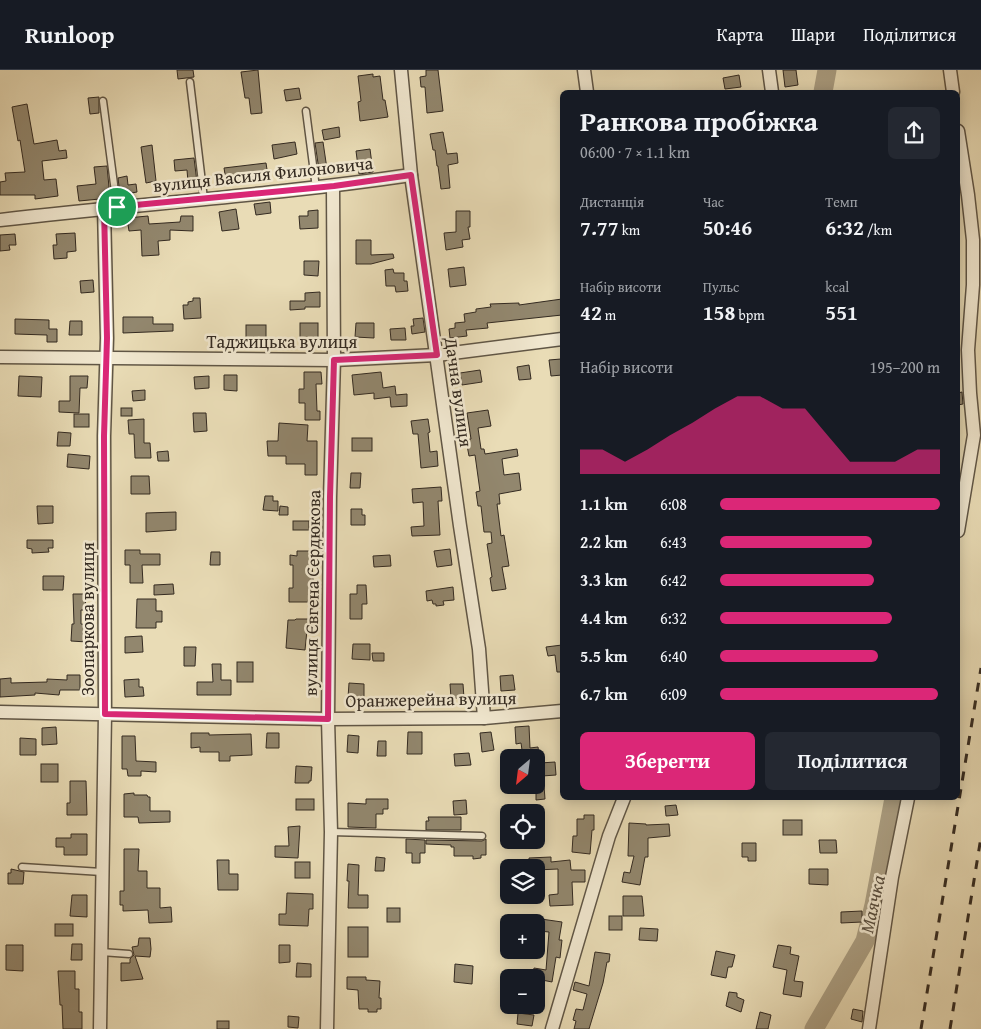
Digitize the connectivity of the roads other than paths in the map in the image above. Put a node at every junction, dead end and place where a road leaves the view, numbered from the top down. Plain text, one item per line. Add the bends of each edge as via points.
1 (401, 70) edge
2 (584, 70) edge
3 (769, 70) edge
4 (950, 70) edge
5 (190, 82) dead end
6 (587, 90) edge
7 (772, 90) edge
8 (953, 90) edge
9 (103, 101) dead end
10 (306, 111) dead end
11 (960, 144) edge
12 (411, 175) junction
13 (334, 186) junction
14 (316, 188) junction
15 (204, 199) junction
16 (110, 208) junction
17 (0, 220) edge
18 (560, 339) edge
19 (437, 355) junction
20 (0, 357) edge
21 (106, 358) junction
22 (334, 360) junction
23 (960, 519) edge
24 (560, 711) edge
25 (0, 712) edge
26 (105, 714) junction
27 (484, 718) junction
28 (328, 719) junction
29 (623, 800) edge
30 (908, 800) edge
31 (331, 832) junction
32 (482, 836) dead end
33 (22, 868) dead end
34 (102, 872) junction
35 (101, 952) junction
36 (129, 954) dead end
37 (100, 1029) edge
38 (326, 1029) edge
39 (552, 1029) edge
40 (869, 1029) edge

1 - 12 street, Дачна вулиця
2 - 6 street
3 - 7 street
4 - 8 street
5 - 15 lane
9 - 16 lane
10 - 14 lane
11 - 23 street via 973,240 968,350 974,435
12 - 13 street, вулиця Василя Филоновича
12 - 19 street, Дачна вулиця
13 - 14 street, вулиця Василя Филоновича
13 - 22 street, вулиця Євгена Сердюкова
14 - 15 street, вулиця Василя Филоновича
15 - 16 street, вулиця Василя Филоновича
16 - 17 street, вулиця Василя Филоновича
16 - 21 street, Зоопаркова вулиця
18 - 19 street, Таджицька вулиця
19 - 22 street, Таджицька вулиця
19 - 27 street, Дачна вулиця via 479,650
20 - 21 street, Таджицька вулиця
21 - 22 street, Таджицька вулиця
21 - 26 street, Зоопаркова вулиця
22 - 28 street, вулиця Євгена Сердюкова
24 - 27 street, Оранжерейна вулиця
25 - 26 street, Оранжерейна вулиця
26 - 28 street, Оранжерейна вулиця
26 - 34 street, Зоопаркова вулиця
27 - 28 street, Оранжерейна вулиця
28 - 31 street, вулиця Євгена Сердюкова
29 - 39 street via 609,836
30 - 40 street via 892,877
31 - 32 lane
31 - 38 street, вулиця Євгена Сердюкова
33 - 34 lane
34 - 35 street, Зоопаркова вулиця
35 - 36 lane
35 - 37 street, Зоопаркова вулиця

